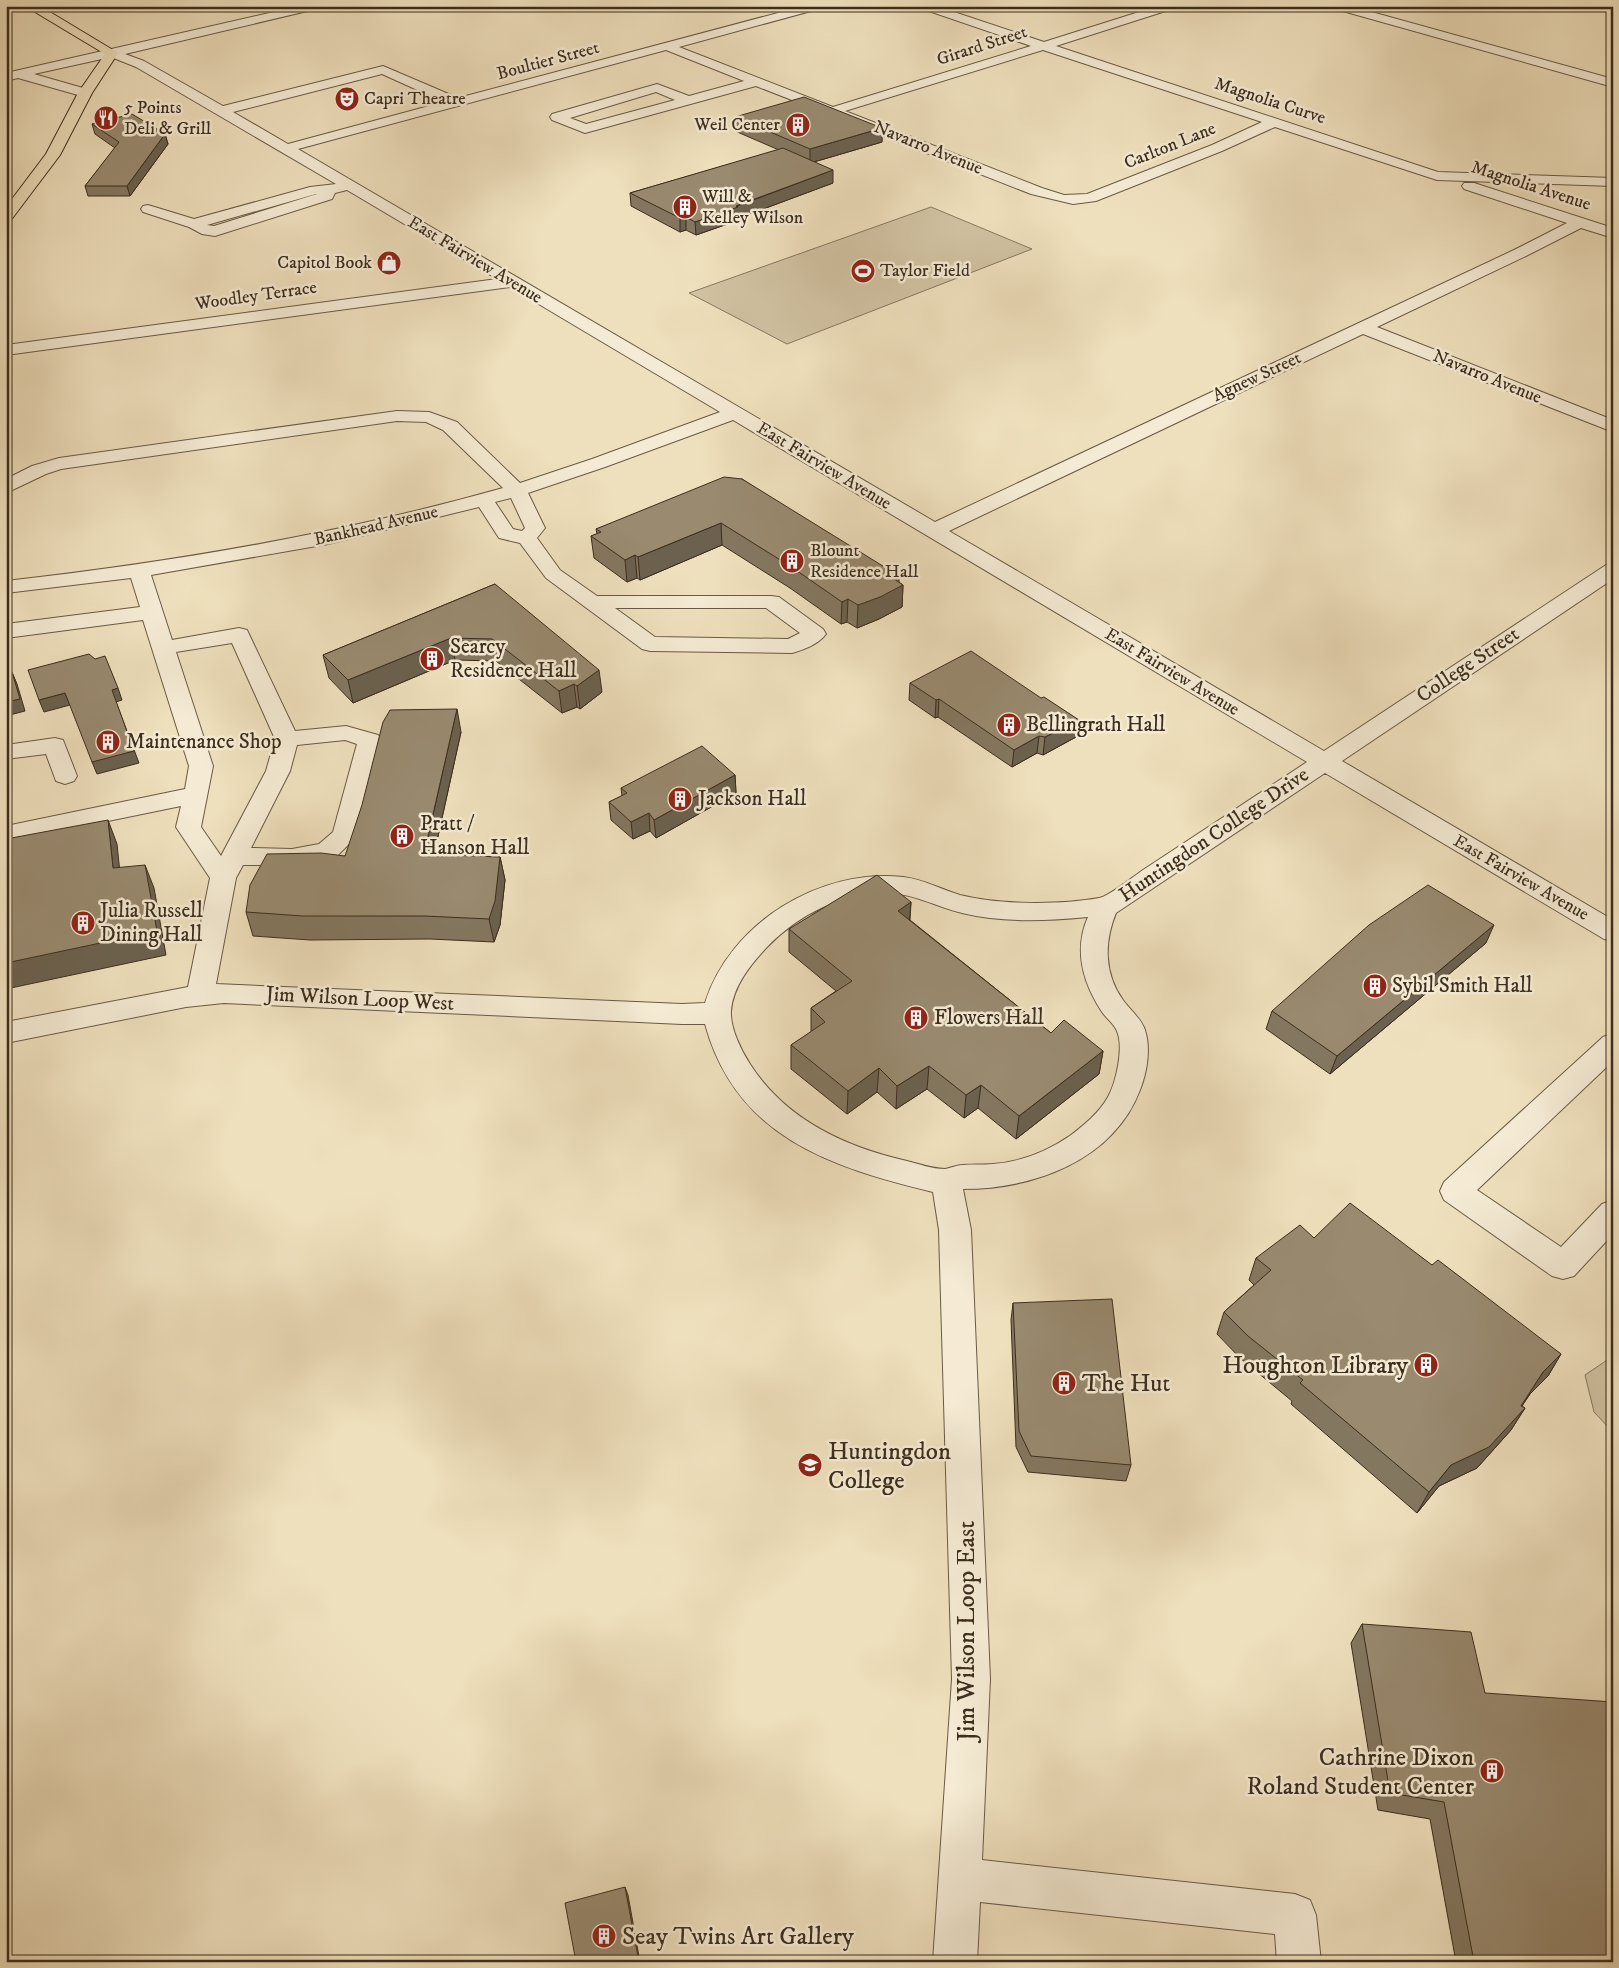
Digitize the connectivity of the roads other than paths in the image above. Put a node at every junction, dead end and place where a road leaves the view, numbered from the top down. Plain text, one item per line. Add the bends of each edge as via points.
1 (32, 6) edge
2 (316, 6) edge
3 (818, 6) edge
4 (924, 6) edge
5 (1171, 6) edge
6 (1336, 6) edge
7 (229, 14) dead end
8 (247, 22) junction
9 (1041, 45) junction
10 (668, 46) junction
11 (112, 53) junction
12 (13, 75) edge
13 (759, 81) junction
14 (1613, 83) edge
15 (85, 93) junction
16 (686, 100) junction
17 (457, 103) junction
18 (221, 111) junction
19 (833, 111) junction
20 (1274, 122) junction
21 (287, 148) junction
22 (1437, 176) junction
23 (1613, 182) edge
24 (349, 185) junction
25 (1078, 201) joint
26 (148, 209) dead end
27 (6, 217) edge
28 (1580, 222) junction
29 (1613, 233) edge
30 (512, 282) junction
31 (1362, 328) junction
32 (6, 350) edge
33 (734, 413) junction
34 (1613, 427) edge
35 (6, 487) edge
36 (517, 490) junction
37 (484, 500) junction
38 (932, 531) junction
39 (527, 538) junction
40 (1613, 569) edge
41 (139, 572) junction
42 (6, 587) edge
43 (591, 602) junction
44 (152, 612) junction
45 (6, 631) edge
46 (163, 648) junction
47 (287, 739) junction
48 (6, 752) edge
49 (1322, 761) junction
50 (65, 776) dead end
51 (196, 795) junction
52 (6, 834) edge
53 (229, 867) junction
54 (1105, 908) junction
55 (1613, 932) edge
56 (200, 996) junction
57 (717, 1013) junction
58 (6, 1033) edge
59 (1613, 1044) edge
60 (946, 1181) junction
61 (1613, 1213) edge
62 (959, 1879) junction
63 (955, 1962) edge
64 (1299, 1962) edge

1 - 11 main road, East Fairview Avenue
2 - 8 street
3 - 10 street, Boultier Street
4 - 9 street, Magnolia Curve
5 - 9 street, Girard Street
6 - 14 street
7 - 8 street
8 - 11 street
9 - 19 street, Girard Street
9 - 20 street, Magnolia Curve
10 - 13 street, Navarro Avenue
10 - 17 street, Boultier Street
11 - 12 street
11 - 15 main road
11 - 18 street, East Fairview Avenue via 140,64
12 - 15 street
13 - 16 street
13 - 19 street, Navarro Avenue
15 - 27 main road via 53,155
16 - 16 street via 585,129 556,117 657,88
17 - 18 street via 383,70
17 - 21 street, Boultier Street
18 - 21 street, East Fairview Avenue
19 - 25 street, Navarro Avenue via 1019,184
20 - 22 street, Magnolia Curve
20 - 25 street, Carlton Lane via 1217,148
21 - 24 street, East Fairview Avenue
22 - 23 street, Magnolia Curve
22 - 28 street, Magnolia Avenue
24 - 26 street via 315,190 194,224
24 - 30 street, East Fairview Avenue
28 - 29 street, Magnolia Avenue
28 - 31 street, Agnew Street
30 - 32 street, Woodley Terrace
30 - 33 street, East Fairview Avenue
31 - 34 street, Navarro Avenue
31 - 38 street, Agnew Street
33 - 36 street, Bankhead Avenue via 610,460
33 - 38 street, East Fairview Avenue
35 - 36 street via 59,464 397,416 429,417 443,422
36 - 37 street, Bankhead Avenue
36 - 39 street via 535,528
37 - 39 street via 506,534
37 - 41 street, Bankhead Avenue via 322,540
38 - 49 street, East Fairview Avenue
39 - 43 street via 553,574
40 - 49 street, College Street
41 - 42 street, Bankhead Avenue
41 - 44 street
43 - 43 street via 650,644 792,646 815,634 770,602
44 - 45 street
44 - 46 street
46 - 47 street via 240,634
46 - 51 street via 200,766
47 - 53 street via 278,771
47 - 53 street via 346,733 370,740 345,835 327,851
48 - 50 street via 55,745
49 - 54 street, Huntingdon College Drive
49 - 55 street, East Fairview Avenue
51 - 52 street
51 - 53 street via 188,827
53 - 56 street
54 - 57 street via 1013,911 952,902 920,889 894,884 841,890 798,908 766,930 737,964 726,984
54 - 60 street via 1094,940 1097,977 1105,995 1130,1028 1133,1058 1128,1086 1114,1112 1093,1136 1066,1154 1032,1168 999,1176
56 - 57 street, Jim Wilson Loop West via 261,994
56 - 58 street, Jim Wilson Loop West
57 - 60 street via 726,1046 740,1074 761,1100 788,1124 820,1144 858,1161
59 - 61 street via 1455,1191 1563,1266
60 - 62 street, Jim Wilson Loop East via 955,1230 971,1679
62 - 63 street, Jim Wilson Loop East
62 - 64 street via 1295,1915

